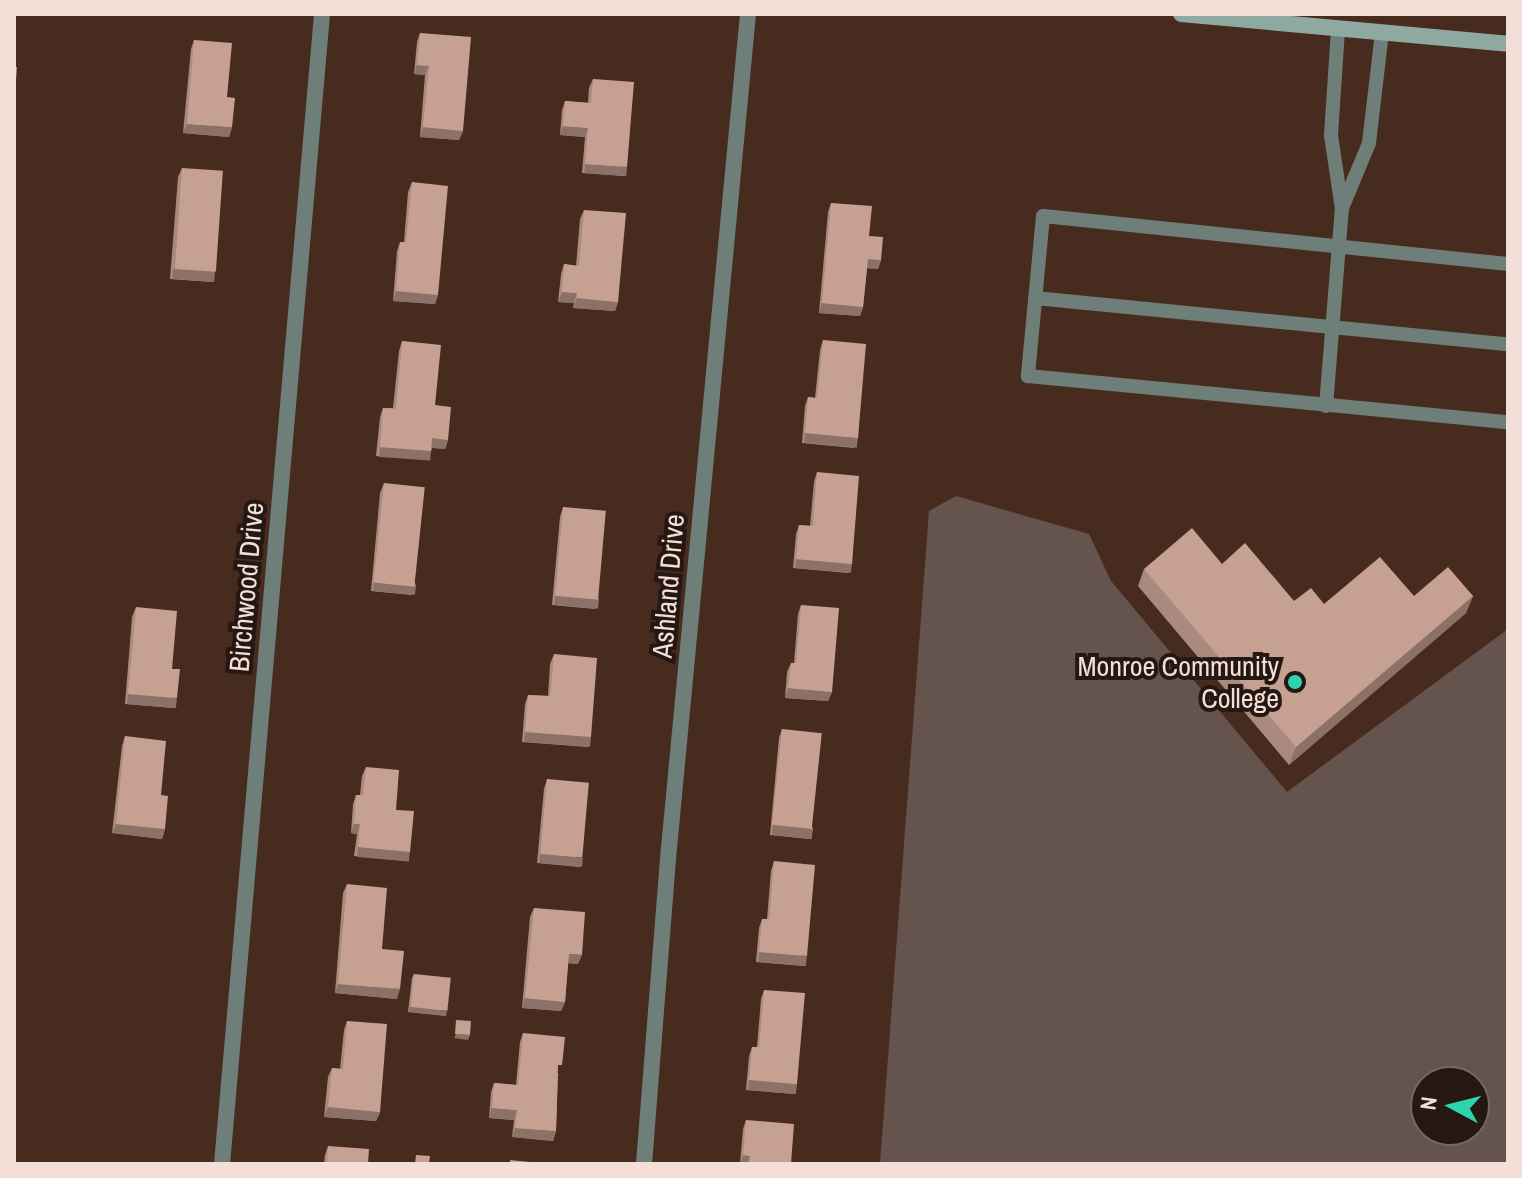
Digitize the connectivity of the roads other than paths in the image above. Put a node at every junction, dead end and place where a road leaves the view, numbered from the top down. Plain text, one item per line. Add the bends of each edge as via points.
1 (322, 14) edge
2 (748, 14) edge
3 (1181, 14) edge
4 (1338, 29) junction
5 (1382, 33) junction
6 (1508, 44) edge
7 (1342, 209) junction
8 (1338, 249) junction
9 (1508, 264) edge
10 (1035, 298) junction
11 (1331, 328) junction
12 (1508, 344) edge
13 (1326, 406) junction
14 (1508, 422) edge
15 (222, 1164) edge
16 (644, 1164) edge

1 - 15 street, Birchwood Drive
2 - 16 street, Ashland Drive
3 - 4 main road
4 - 5 main road
4 - 7 lane via 1331,135
5 - 6 main road
5 - 7 lane via 1369,143
7 - 8 lane
8 - 9 lane
8 - 10 lane via 1043,216
8 - 11 lane
10 - 11 lane
10 - 13 lane via 1028,376
11 - 12 lane
11 - 13 lane
13 - 14 lane

